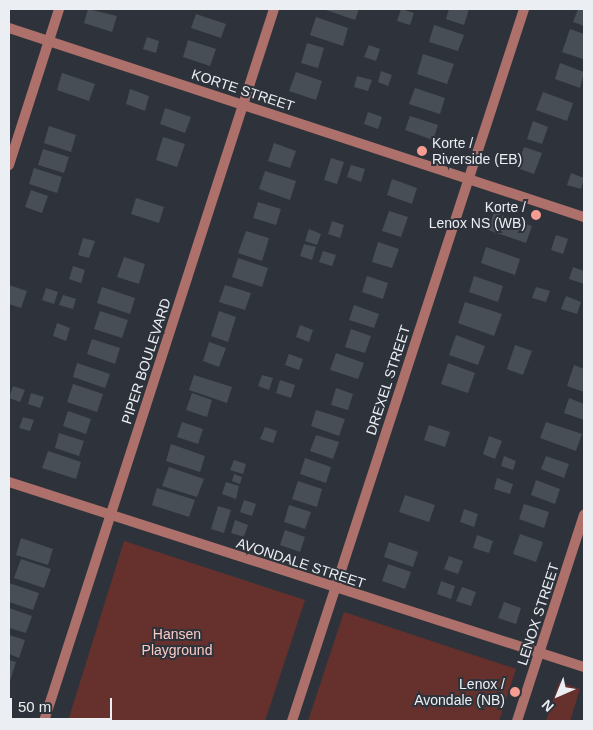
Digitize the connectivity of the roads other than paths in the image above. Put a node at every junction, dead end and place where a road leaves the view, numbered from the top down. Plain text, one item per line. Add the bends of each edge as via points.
1 (60, 9) edge
2 (274, 9) edge
3 (524, 9) edge
4 (9, 28) edge
5 (49, 42) junction
6 (244, 105) junction
7 (9, 164) edge
8 (468, 179) junction
9 (584, 217) edge
10 (9, 482) edge
11 (110, 515) junction
12 (584, 515) edge
13 (335, 589) junction
14 (539, 656) junction
15 (584, 667) edge
16 (44, 721) edge
17 (292, 721) edge
18 (517, 721) edge

1 - 5 street
2 - 6 street, PIPER BOULEVARD
3 - 8 street, DREXEL STREET
4 - 5 street, KORTE STREET
5 - 6 street, KORTE STREET
5 - 7 street
6 - 8 street, KORTE STREET
6 - 11 street, PIPER BOULEVARD
8 - 9 street, KORTE STREET
8 - 13 street, DREXEL STREET
10 - 11 street, AVONDALE STREET
11 - 13 street, AVONDALE STREET
11 - 16 street, PIPER BOULEVARD
12 - 14 street, LENOX STREET
13 - 14 street, AVONDALE STREET
13 - 17 street, DREXEL STREET
14 - 15 street, AVONDALE STREET via 551,655
14 - 18 street, LENOX STREET

